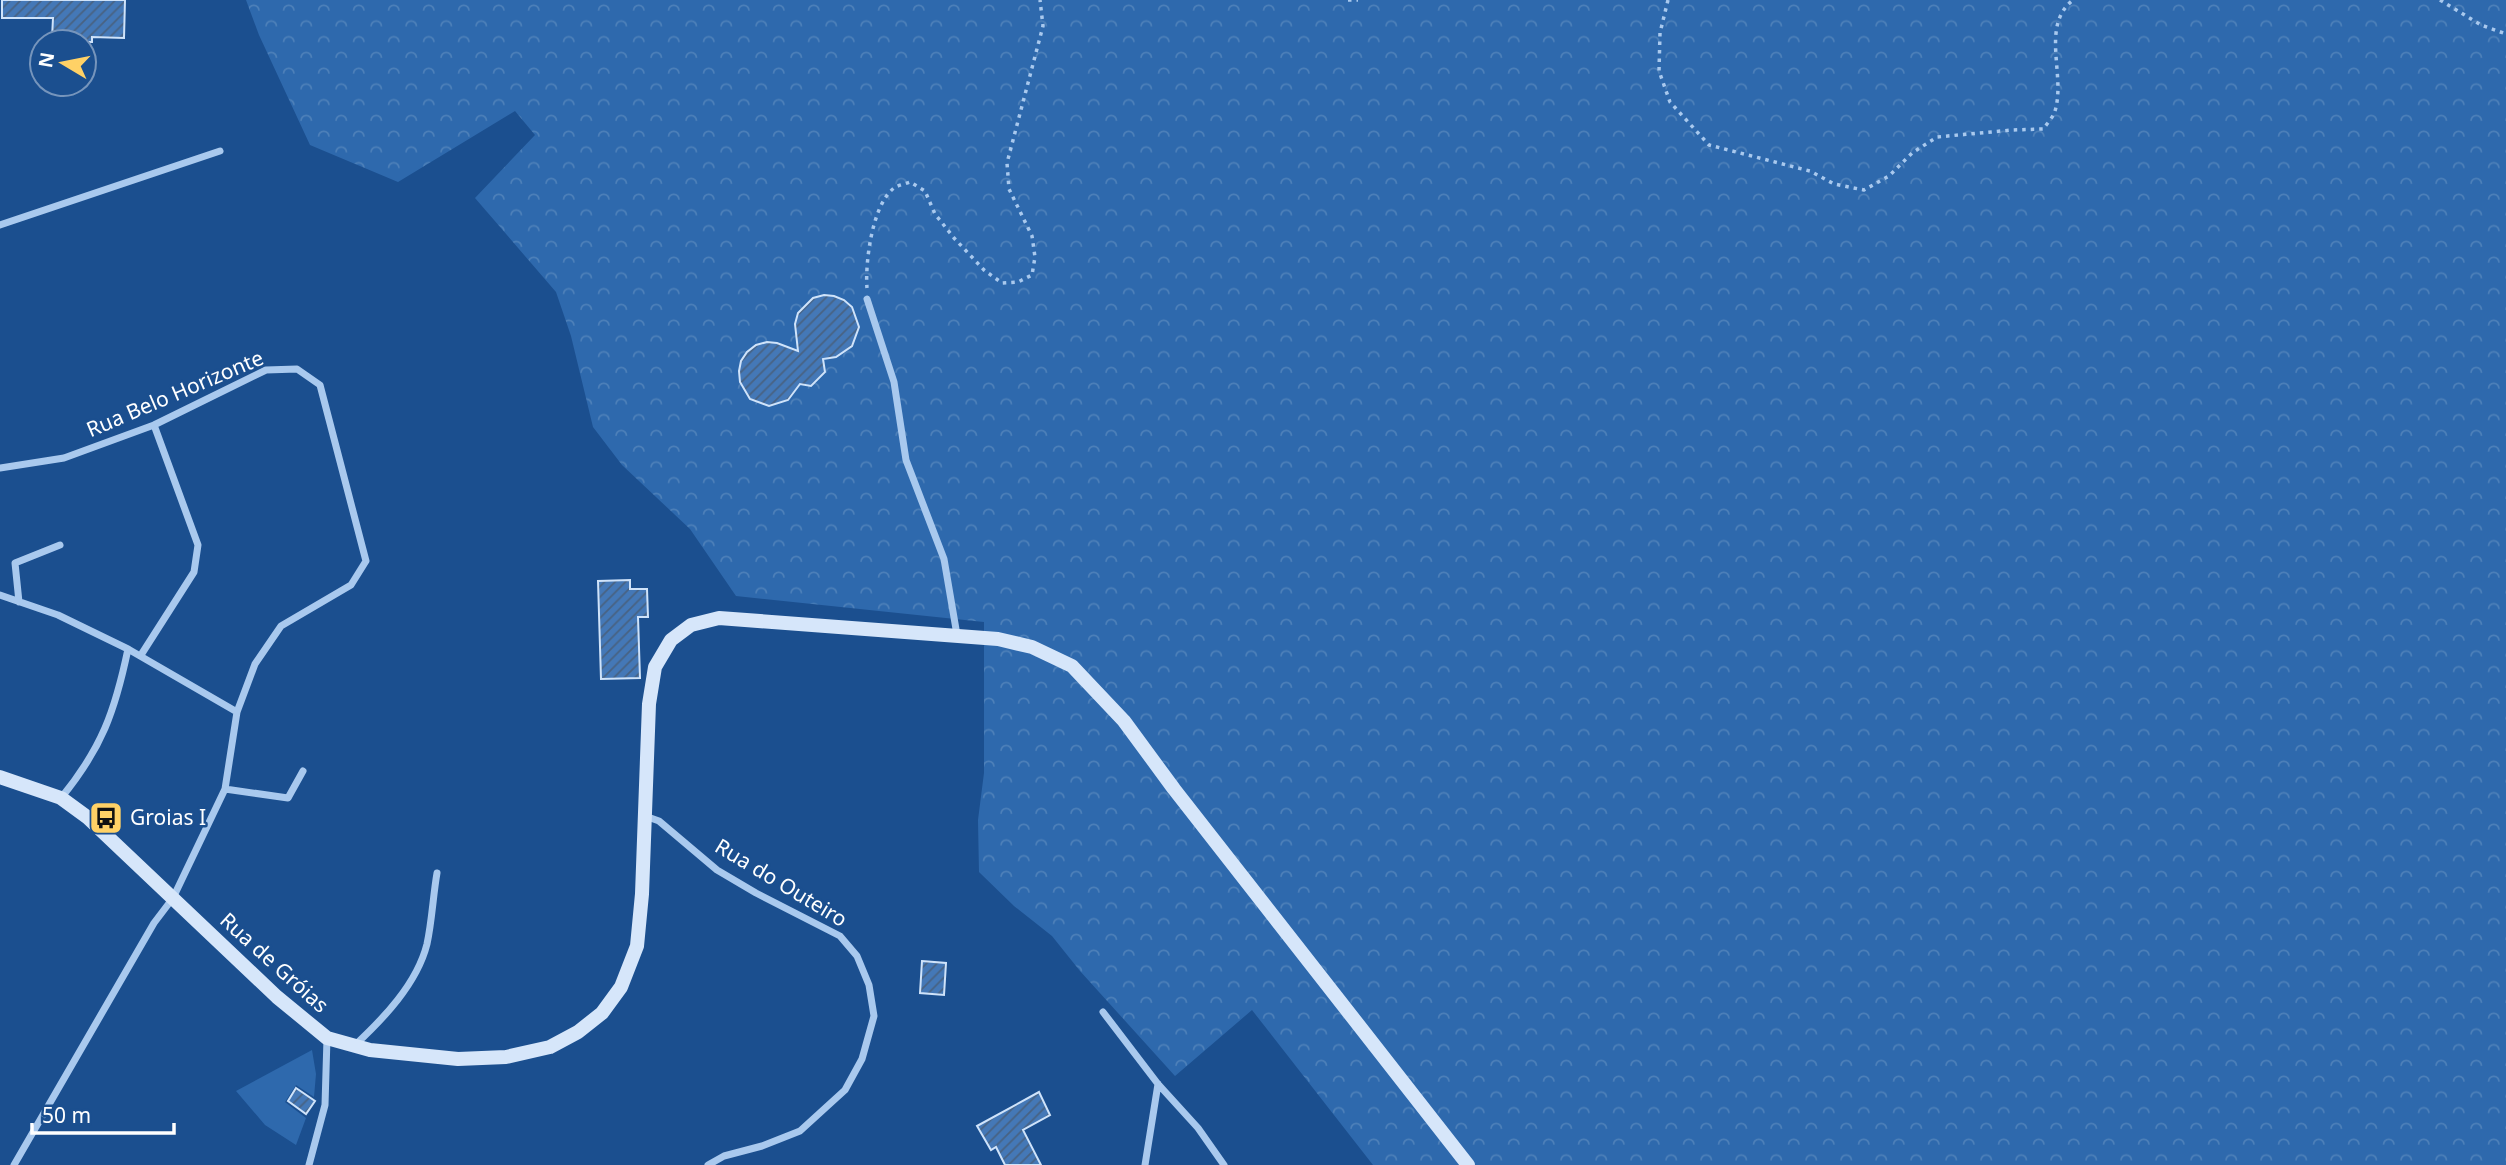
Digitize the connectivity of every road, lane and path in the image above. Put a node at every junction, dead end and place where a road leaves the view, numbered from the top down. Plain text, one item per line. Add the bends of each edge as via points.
1 (1040, 0) edge
2 (1348, 0) edge
3 (1358, 0) edge
4 (1668, 0) edge
5 (2073, 0) edge
6 (2440, 0) edge
7 (2506, 34) edge
8 (220, 151) dead end
9 (0, 226) edge
10 (867, 299) joint
11 (155, 425) junction
12 (0, 468) edge
13 (60, 545) dead end
14 (0, 595) edge
15 (19, 602) junction
16 (957, 635) junction
17 (128, 649) junction
18 (141, 655) junction
19 (237, 712) junction
20 (303, 771) dead end
21 (0, 777) edge
22 (225, 789) junction
23 (61, 799) junction
24 (644, 816) junction
25 (437, 873) dead end
26 (173, 898) junction
27 (1103, 1012) dead end
28 (327, 1038) junction
29 (353, 1046) junction
30 (1158, 1084) junction
31 (14, 1165) edge
32 (309, 1165) edge
33 (708, 1165) edge
34 (1145, 1165) edge
35 (1224, 1165) edge
36 (1468, 1165) edge

1 - 10 path via 1043,26 1007,163 1009,189 1032,236 1032,275 1002,283 984,270 936,214 925,191 910,182 894,189 882,205 865,270
2 - 3 path
4 - 5 path via 1660,33 1660,71 1670,102 1709,145 1864,190 1937,138 2043,129 2055,113 2057,18
6 - 7 path
8 - 9 street
10 - 16 street via 894,382 906,460 944,559
11 - 12 street, Rua Belo Horizonte via 64,458
11 - 18 street via 198,545 194,572
11 - 19 street, Rua Belo Horizonte via 266,370 297,369 320,385 366,561 351,585 281,626 255,664
13 - 15 street via 15,563
14 - 15 street
15 - 17 street via 58,615
16 - 24 street, Rua de Gróias via 719,618 691,625 671,640 655,667
16 - 36 street, Rua de Gróias via 1032,646 1072,666 1124,721
17 - 18 street
17 - 23 street via 113,712 87,764
18 - 19 street
19 - 22 street, Rua Belo Horizonte
20 - 22 street via 288,798
21 - 23 street, Rua de Gróias
22 - 26 street, Rua Belo Horizonte
23 - 26 street, Rua de Gróias via 87,817
24 - 29 street, Rua de Gróias via 637,946 621,987 602,1013 578,1032 550,1047 506,1058 458,1059
24 - 33 street, Rua do Outeiro via 659,821 718,870 840,936 857,956 869,985 874,1016 862,1059 845,1090 800,1131
25 - 29 street via 426,946 413,975 395,1003
26 - 28 street, Rua de Gróias via 276,997
26 - 31 street, Rua Belo Horizonte via 154,923
27 - 30 street
28 - 29 street, Rua de Gróias
28 - 32 street via 324,1105
30 - 34 street
30 - 35 street

